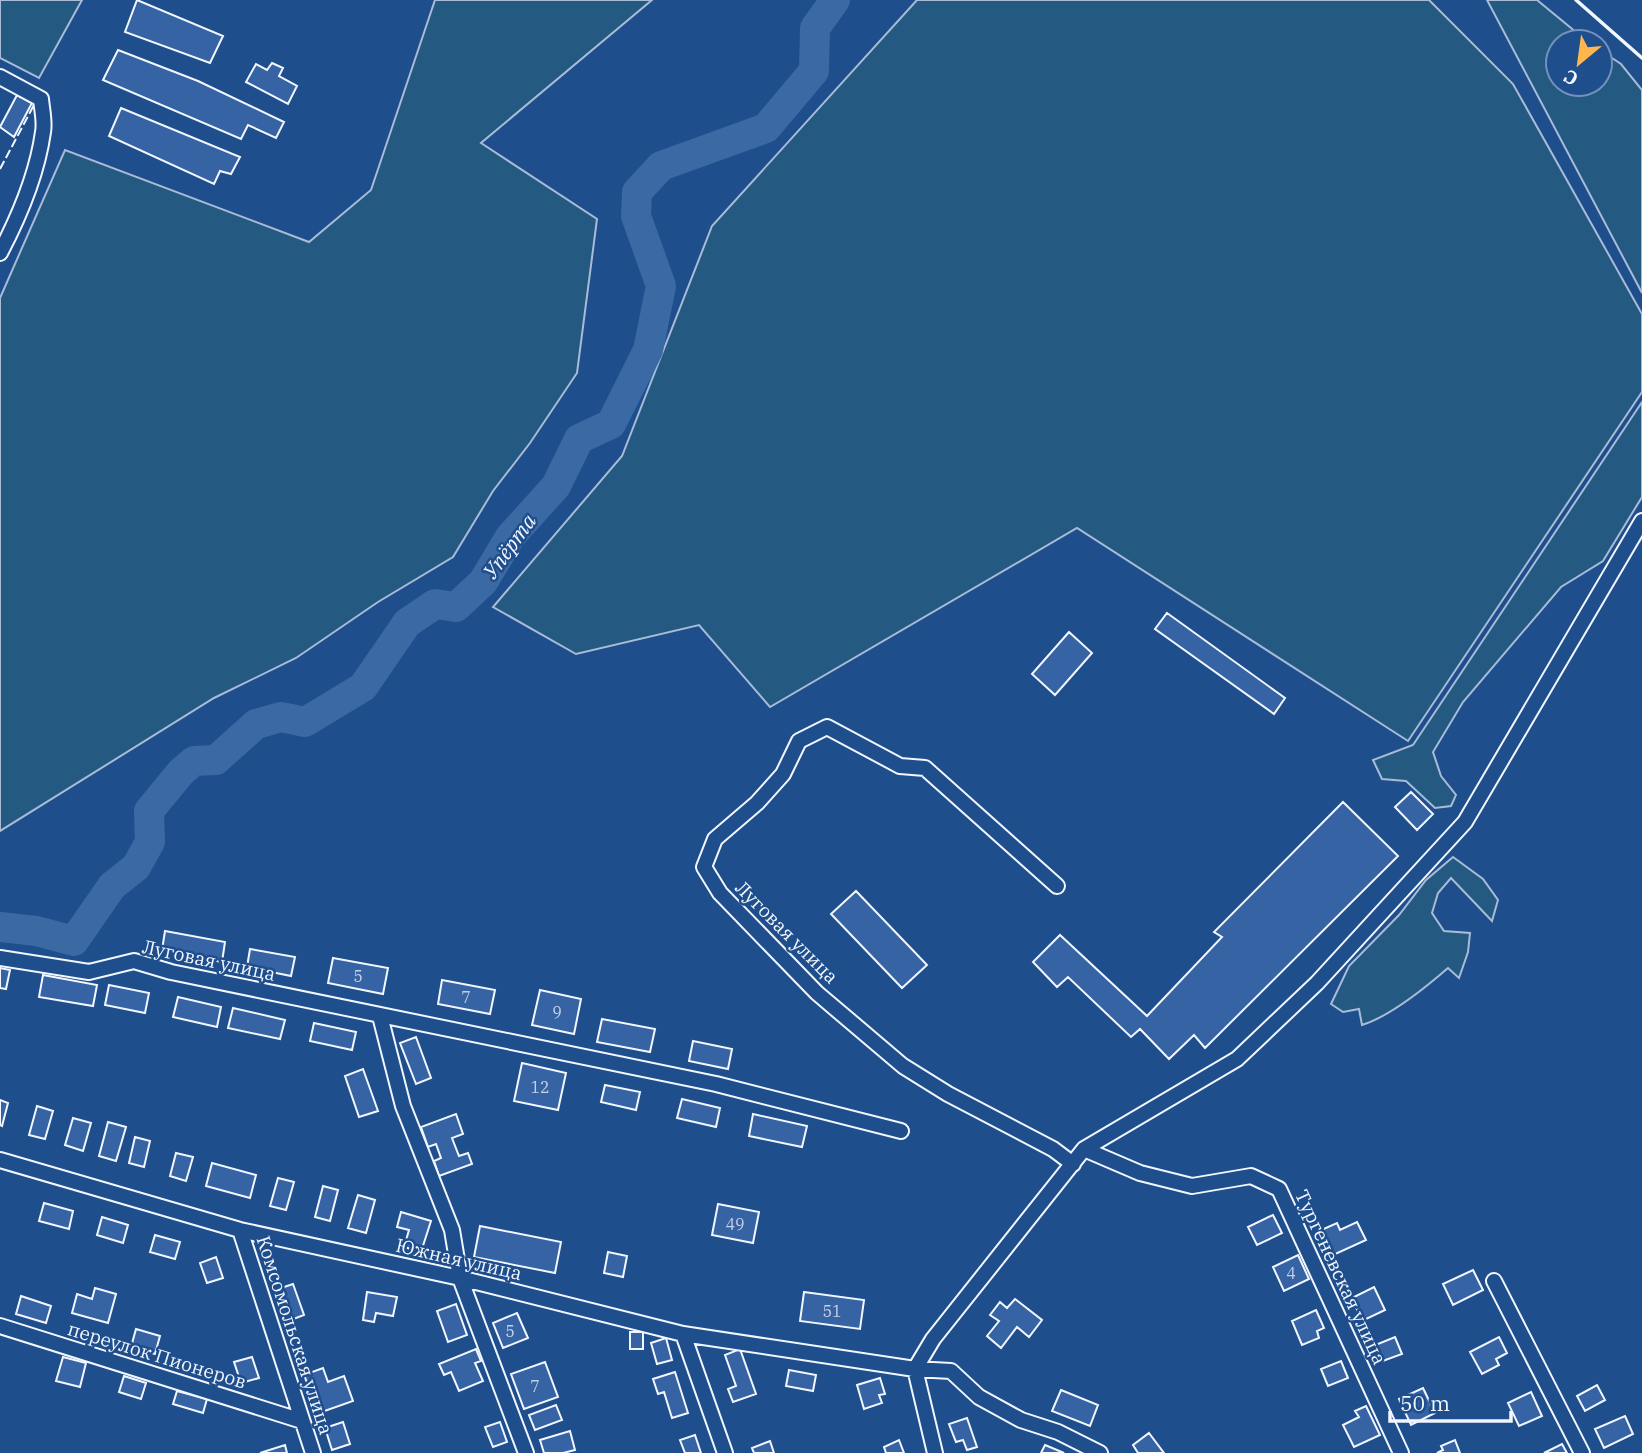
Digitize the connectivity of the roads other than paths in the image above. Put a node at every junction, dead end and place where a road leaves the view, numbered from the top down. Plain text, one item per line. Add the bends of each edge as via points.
1 (0, 77) edge
2 (0, 253) edge
3 (1642, 521) edge
4 (1057, 886) dead end
5 (0, 958) edge
6 (380, 1016) junction
7 (901, 1131) dead end
8 (1084, 1149) junction
9 (0, 1160) edge
10 (1073, 1164) junction
11 (240, 1230) junction
12 (460, 1278) junction
13 (1494, 1282) dead end
14 (0, 1326) edge
15 (683, 1334) junction
16 (915, 1369) junction
17 (302, 1421) junction
18 (313, 1453) edge
19 (526, 1453) edge
20 (726, 1453) edge
21 (935, 1453) edge
22 (1100, 1453) edge
23 (1401, 1453) edge
24 (1582, 1453) edge

1 - 2 street via 41,99 44,130 27,195
3 - 8 street via 1465,822 1317,983 1237,1059
4 - 10 street, Луговая улица via 925,768 900,766 827,727 799,741 783,774 715,839 704,867 720,893 817,993 903,1066
5 - 6 street, Луговая улица via 89,972 134,961
6 - 7 street, Луговая улица via 716,1084
6 - 12 street via 403,1106 452,1230
8 - 10 street
8 - 23 street, Тургеневская улица via 1140,1173 1192,1186 1251,1176 1279,1189
9 - 11 street, Южная улица
10 - 16 street via 933,1339
11 - 12 street, Южная улица
11 - 17 street, Комсомольская улица
12 - 15 street, Южная улица
12 - 19 street
13 - 24 street
14 - 17 street, переулок Пионеров
15 - 16 street, Южная улица
15 - 20 street
16 - 21 street
16 - 22 street, Южная улица via 951,1371 979,1397 1020,1420
17 - 18 street, Комсомольская улица

